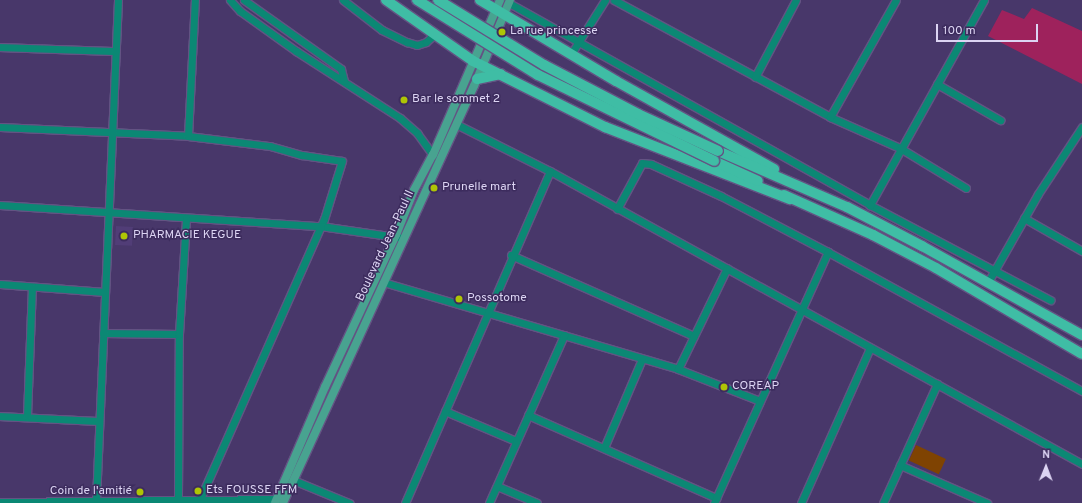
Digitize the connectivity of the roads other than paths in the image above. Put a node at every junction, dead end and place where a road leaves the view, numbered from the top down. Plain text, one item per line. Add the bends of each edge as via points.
1 (118, 0) edge
2 (195, 0) edge
3 (230, 0) edge
4 (244, 0) edge
5 (343, 0) edge
6 (386, 0) edge
7 (417, 0) edge
8 (438, 0) edge
9 (480, 0) edge
10 (500, 0) edge
11 (605, 0) edge
12 (614, 0) edge
13 (896, 0) edge
14 (984, 0) edge
15 (793, 1) edge
16 (510, 2) edge
17 (500, 14) junction
18 (435, 34) junction
19 (578, 42) junction
20 (0, 47) edge
21 (116, 51) junction
22 (571, 54) junction
23 (478, 64) junction
24 (500, 74) junction
25 (755, 77) junction
26 (477, 79) junction
27 (344, 81) junction
28 (937, 84) junction
29 (830, 117) junction
30 (1000, 120) dead end
31 (456, 124) junction
32 (0, 127) edge
33 (1082, 127) edge
34 (112, 133) junction
35 (188, 136) junction
36 (900, 148) junction
37 (433, 154) junction
38 (550, 171) junction
39 (966, 188) dead end
40 (812, 191) junction
41 (790, 198) junction
42 (870, 204) junction
43 (0, 205) edge
44 (617, 209) junction
45 (110, 212) junction
46 (186, 218) junction
47 (1024, 218) junction
48 (320, 227) junction
49 (400, 236) junction
50 (1082, 251) edge
51 (828, 252) junction
52 (511, 255) junction
53 (727, 268) junction
54 (993, 272) junction
55 (383, 282) junction
56 (988, 282) junction
57 (0, 284) edge
58 (32, 287) junction
59 (105, 292) junction
60 (1050, 300) dead end
61 (802, 310) junction
62 (488, 313) junction
63 (103, 332) junction
64 (178, 334) junction
65 (564, 335) junction
66 (1082, 335) edge
67 (694, 336) junction
68 (870, 348) junction
69 (1082, 354) edge
70 (642, 359) junction
71 (678, 369) junction
72 (936, 384) junction
73 (1082, 391) edge
74 (760, 401) junction
75 (445, 411) junction
76 (528, 415) junction
77 (0, 416) edge
78 (27, 416) junction
79 (98, 421) junction
80 (516, 441) junction
81 (604, 448) junction
82 (1082, 464) edge
83 (900, 465) junction
84 (293, 480) junction
85 (496, 486) junction
86 (178, 499) junction
87 (200, 499) junction
88 (96, 500) junction
89 (715, 500) edge
90 (280, 501) edge
91 (0, 502) edge
92 (58, 502) edge
93 (349, 503) edge
94 (405, 503) edge
95 (489, 503) edge
96 (537, 503) edge
97 (800, 503) edge
98 (883, 503) edge
99 (987, 503) edge

1 - 21 street
2 - 35 street
3 - 27 street via 240,11
4 - 27 street via 341,69
5 - 18 street via 382,30 407,42 418,45
6 - 18 main road
7 - 41 main road, bridge via 538,76
8 - 40 main road, bridge via 544,66 638,114
9 - 17 main road
10 - 17 main road, Boulevard Jean-Paul II
11 - 19 street
12 - 25 street
13 - 29 street
14 - 28 street
15 - 25 street
16 - 17 main road, Boulevard Jean-Paul II
16 - 19 street
17 - 22 main road
17 - 23 main road, Boulevard Jean-Paul II
18 - 23 main road
19 - 22 street
19 - 42 street
20 - 21 street
21 - 34 street
22 - 40 main road
23 - 24 main road
23 - 26 main road, Boulevard Jean-Paul II
23 - 37 main road, Boulevard Jean-Paul II
24 - 26 main road
24 - 41 main road via 605,127
25 - 29 street
26 - 31 main road, Boulevard Jean-Paul II
27 - 37 street via 400,118 417,132
28 - 30 street
28 - 36 street
29 - 36 street
31 - 38 street
31 - 49 main road, Boulevard Jean-Paul II
32 - 34 street
33 - 47 street
34 - 35 street
34 - 45 street
35 - 48 street via 270,146 302,155 342,161
36 - 39 street
36 - 42 street
37 - 49 main road, Boulevard Jean-Paul II via 414,190
38 - 44 street
38 - 52 street
40 - 56 main road
41 - 69 main road via 873,235 936,268
42 - 54 street
43 - 45 street
44 - 51 street via 642,163 646,162 721,196
44 - 53 street
45 - 46 street
45 - 59 street
46 - 48 street
46 - 64 street
47 - 50 street
47 - 54 street
48 - 49 street
48 - 87 street
49 - 55 main road, Boulevard Jean-Paul II
49 - 90 main road, Boulevard Jean-Paul II via 325,387
51 - 61 street
51 - 73 street
52 - 62 street
52 - 67 street
53 - 61 street
53 - 67 street
54 - 56 street
54 - 60 street
55 - 62 street
55 - 84 main road, Boulevard Jean-Paul II
56 - 66 main road
57 - 58 street
58 - 59 street
58 - 78 street
59 - 63 street
61 - 68 street
61 - 74 street
62 - 65 street
62 - 75 street
63 - 64 street
63 - 79 street
64 - 86 street
65 - 70 street
65 - 76 street
67 - 71 street
68 - 72 street
68 - 97 street
70 - 71 street
70 - 81 street
71 - 74 street
72 - 82 street
72 - 83 street
74 - 89 street
75 - 80 street
75 - 94 street
76 - 80 street
76 - 81 street
77 - 78 street
78 - 79 street
79 - 88 street
80 - 85 street
81 - 89 street
83 - 98 street
83 - 99 street
84 - 90 main road, Boulevard Jean-Paul II
84 - 93 street
85 - 95 street
85 - 96 street
86 - 87 street
86 - 88 street
87 - 90 street
88 - 92 street
91 - 92 street

